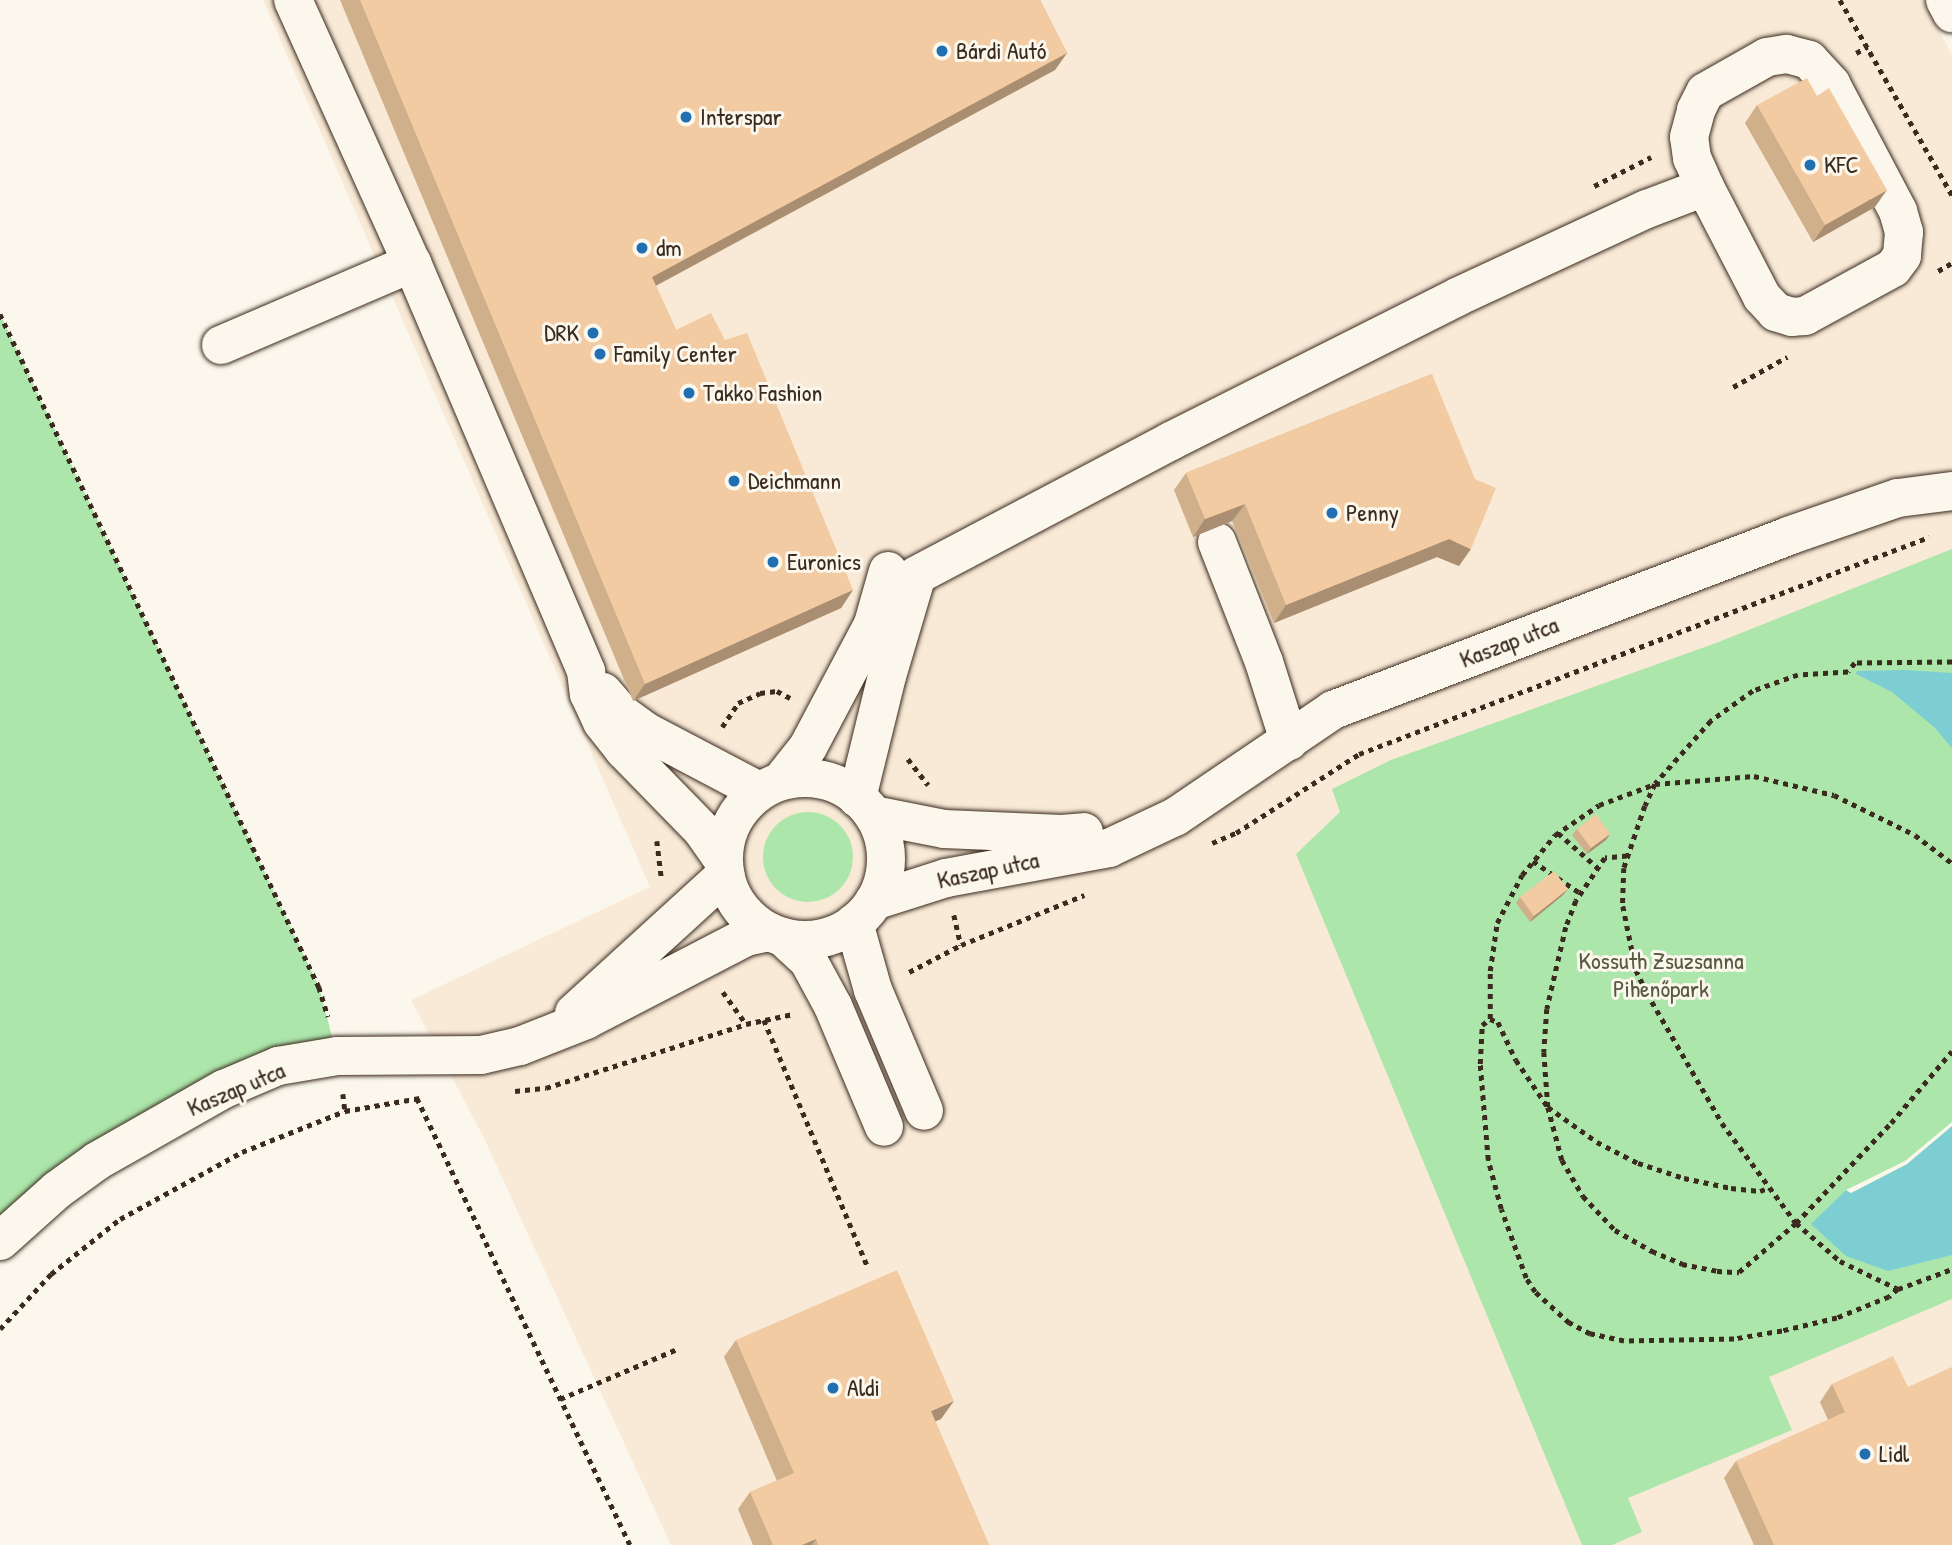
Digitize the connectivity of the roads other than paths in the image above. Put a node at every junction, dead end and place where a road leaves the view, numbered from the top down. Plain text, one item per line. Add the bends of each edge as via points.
1 (293, 0) edge
2 (1945, 0) edge
3 (1952, 13) edge
4 (1705, 187) junction
5 (412, 263) junction
6 (221, 345) dead end
7 (1952, 463) edge
8 (1952, 491) edge
9 (1898, 498) junction
10 (1217, 542) edge
11 (888, 571) dead end
12 (586, 671) junction
13 (1289, 741) junction
14 (770, 786) junction
15 (865, 807) junction
16 (1142, 831) junction
17 (724, 867) junction
18 (864, 912) junction
19 (776, 934) junction
20 (551, 1035) junction
21 (924, 1111) dead end
22 (884, 1127) dead end
23 (0, 1241) edge

1 - 5 street
2 - 3 street
4 - 4 street via 1762,298 1776,312 1805,316 1893,268 1902,257 1904,232 1898,211 1831,84 1809,60 1787,54 1768,57 1705,92 1689,137 1692,158
4 - 15 street via 1457,297 1171,440 917,575 873,736
5 - 6 street
5 - 12 street
7 - 9 street, Kaszap utca
8 - 9 street, Kaszap utca
9 - 13 street, Kaszap utca via 1333,709
10 - 13 street
11 - 14 street via 873,624 808,747
12 - 14 street via 622,714 645,731 700,760
12 - 17 street via 589,694 602,722 702,830
13 - 16 street, Kaszap utca via 1175,817
14 - 15 street via 811,778 825,780
14 - 17 street via 735,817
15 - 16 street, Kaszap utca via 944,829 1062,834
15 - 18 street via 880,829 886,858 881,887
16 - 18 street, Kaszap utca via 1109,848 946,878
17 - 19 street via 736,903 757,924
17 - 20 street, Kaszap utca
18 - 19 street via 820,938
18 - 21 street via 873,990
19 - 20 street, Kaszap utca via 746,937
19 - 22 street via 808,960 833,1006
20 - 23 street, Kaszap utca via 481,1055 337,1056 278,1066 157,1125 57,1189

